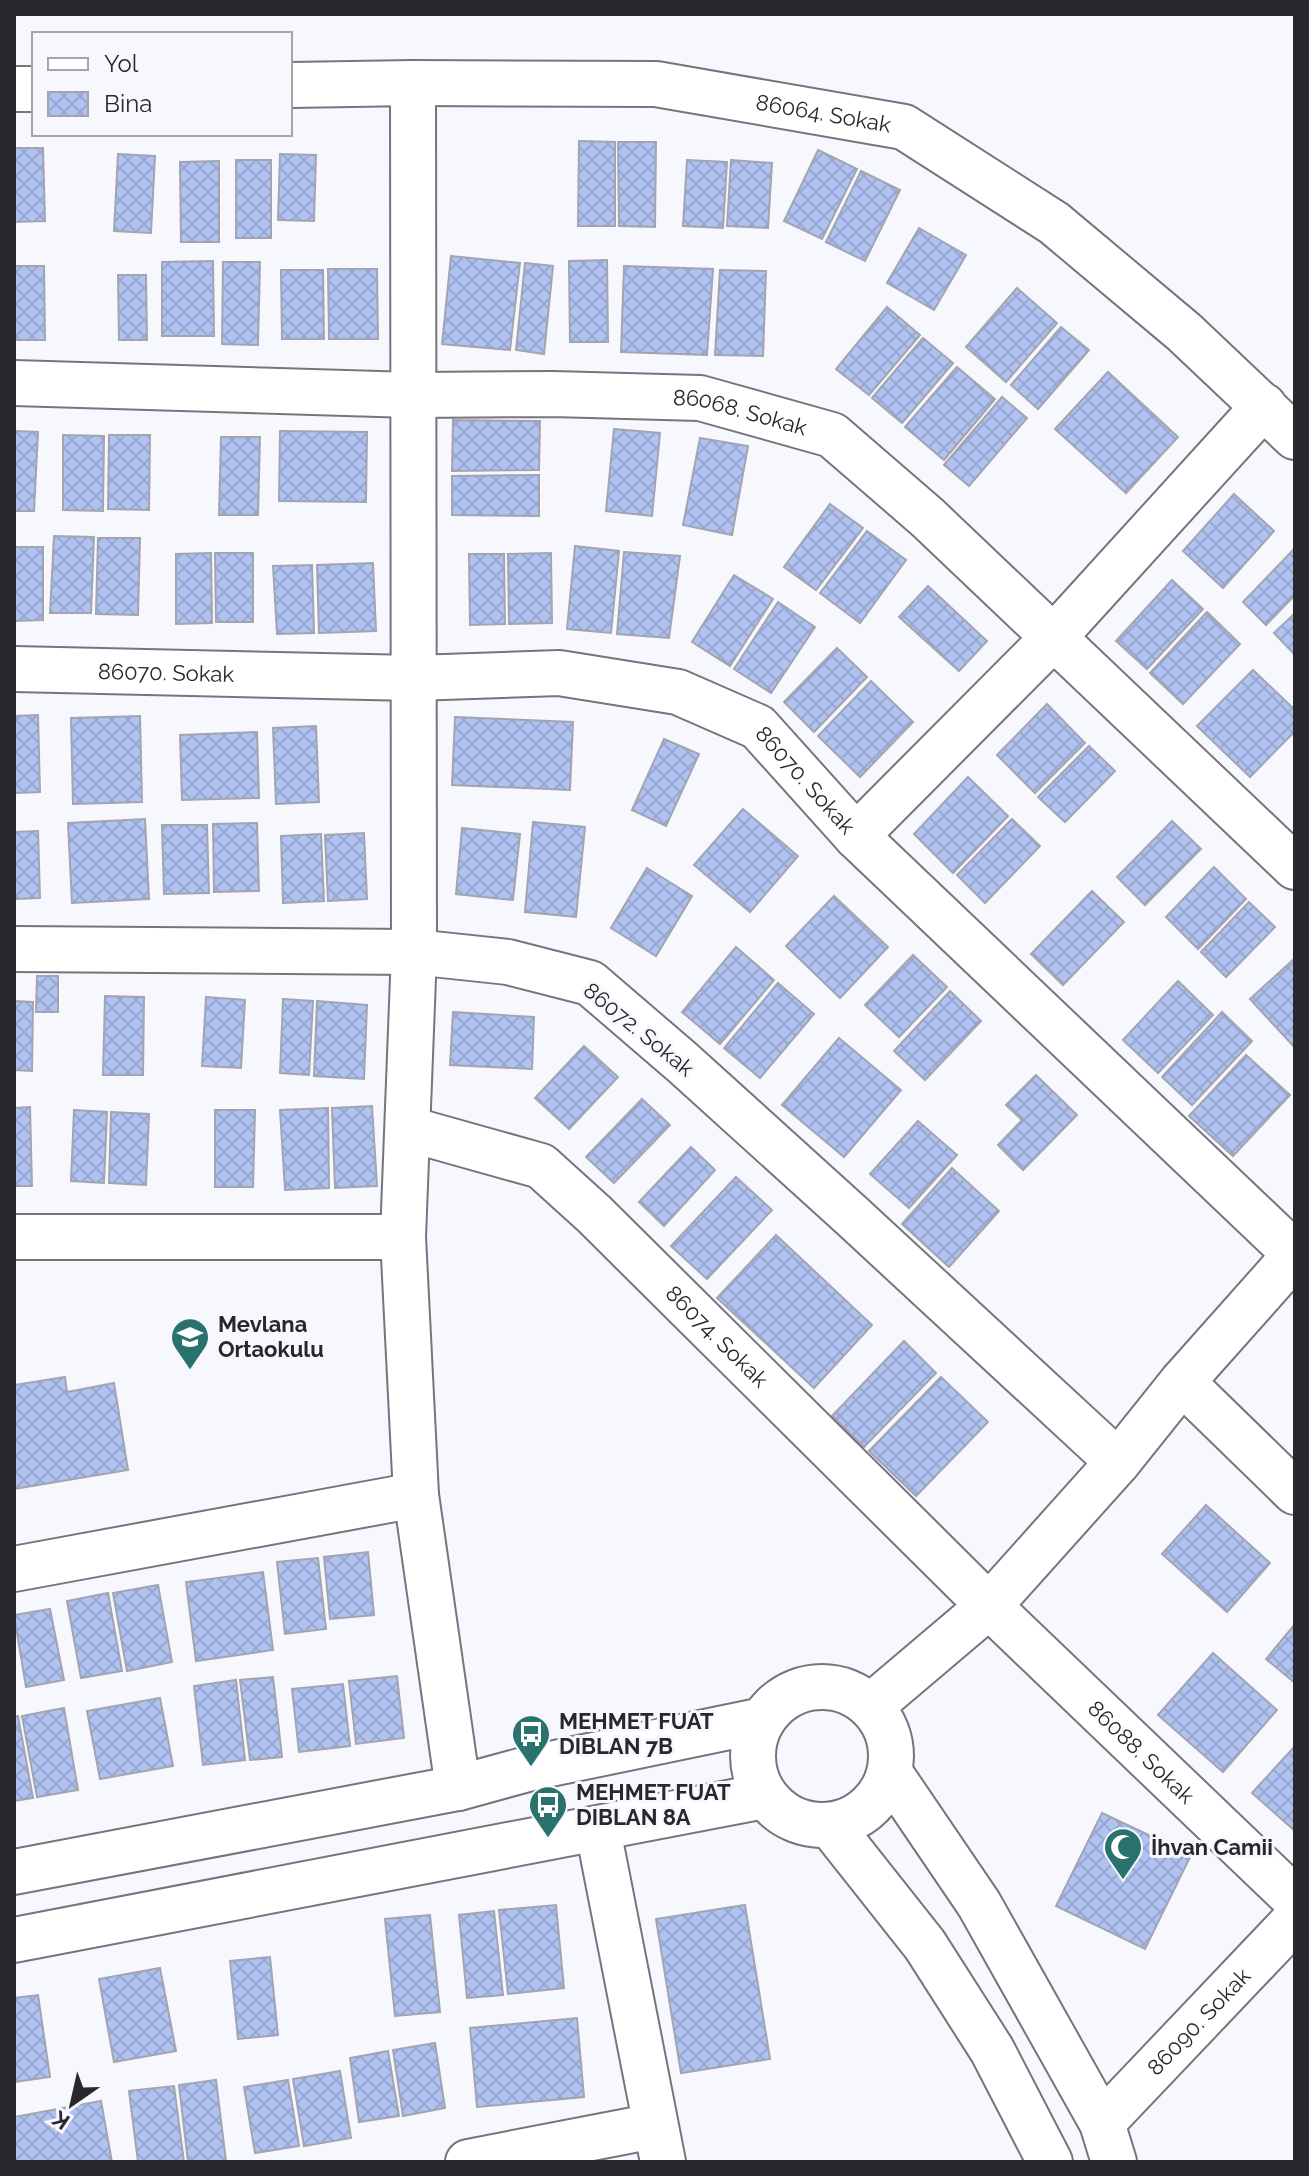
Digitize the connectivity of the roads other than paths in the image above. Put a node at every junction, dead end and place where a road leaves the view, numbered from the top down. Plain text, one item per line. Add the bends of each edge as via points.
1 (413, 83) junction
2 (292, 85) edge
3 (14, 383) edge
4 (412, 395) junction
5 (1264, 406) junction
6 (1295, 437) edge
7 (1054, 637) junction
8 (14, 669) edge
9 (414, 678) junction
10 (856, 836) junction
11 (1295, 867) edge
12 (14, 949) edge
13 (414, 952) junction
14 (409, 1129) junction
15 (14, 1237) edge
16 (403, 1237) junction
17 (1295, 1254) edge
18 (1182, 1382) junction
19 (1118, 1462) junction
20 (1295, 1492) edge
21 (416, 1495) junction
22 (14, 1569) edge
23 (989, 1606) junction
24 (871, 1706) junction
25 (763, 1720) junction
26 (890, 1773) junction
27 (458, 1788) junction
28 (764, 1796) junction
29 (830, 1825) junction
30 (598, 1830) junction
31 (14, 1872) edge
32 (1295, 1899) edge
33 (1295, 1920) edge
34 (14, 1940) edge
35 (1108, 2143) edge
36 (658, 2144) edge
37 (468, 2162) edge
38 (1050, 2162) edge

1 - 2 street, 86064. Sokak
1 - 4 street
1 - 5 street, 86064. Sokak via 656,84 904,127 1054,223
3 - 4 street, 86068. Sokak
4 - 7 street, 86068. Sokak via 700,398 832,435
4 - 9 street
5 - 6 street, 86064. Sokak
5 - 7 street
7 - 10 street
7 - 11 street, 86068. Sokak
8 - 9 street, 86070. Sokak
9 - 10 street, 86070. Sokak via 559,673 678,692 758,727
9 - 13 street
10 - 17 street, 86070. Sokak
12 - 13 street, 86072. Sokak
13 - 14 street
13 - 19 street, 86072. Sokak via 508,962 590,983
14 - 16 street
14 - 23 street, 86074. Sokak via 541,1166
15 - 16 street
16 - 21 street
17 - 18 street
18 - 19 street
18 - 20 street
19 - 23 street
21 - 22 street
21 - 27 street
23 - 24 street
23 - 32 street, 86088. Sokak
24 - 25 street via 854,1694 812,1687 785,1698
24 - 26 street via 890,1738
25 - 27 street
25 - 28 street via 752,1763
26 - 29 street via 865,1811
26 - 35 street via 979,1904
27 - 31 street
28 - 29 street via 796,1822
28 - 30 street
29 - 38 street via 925,1945 992,2050
30 - 34 street
30 - 36 street
33 - 35 street, 86090. Sokak
36 - 37 street

